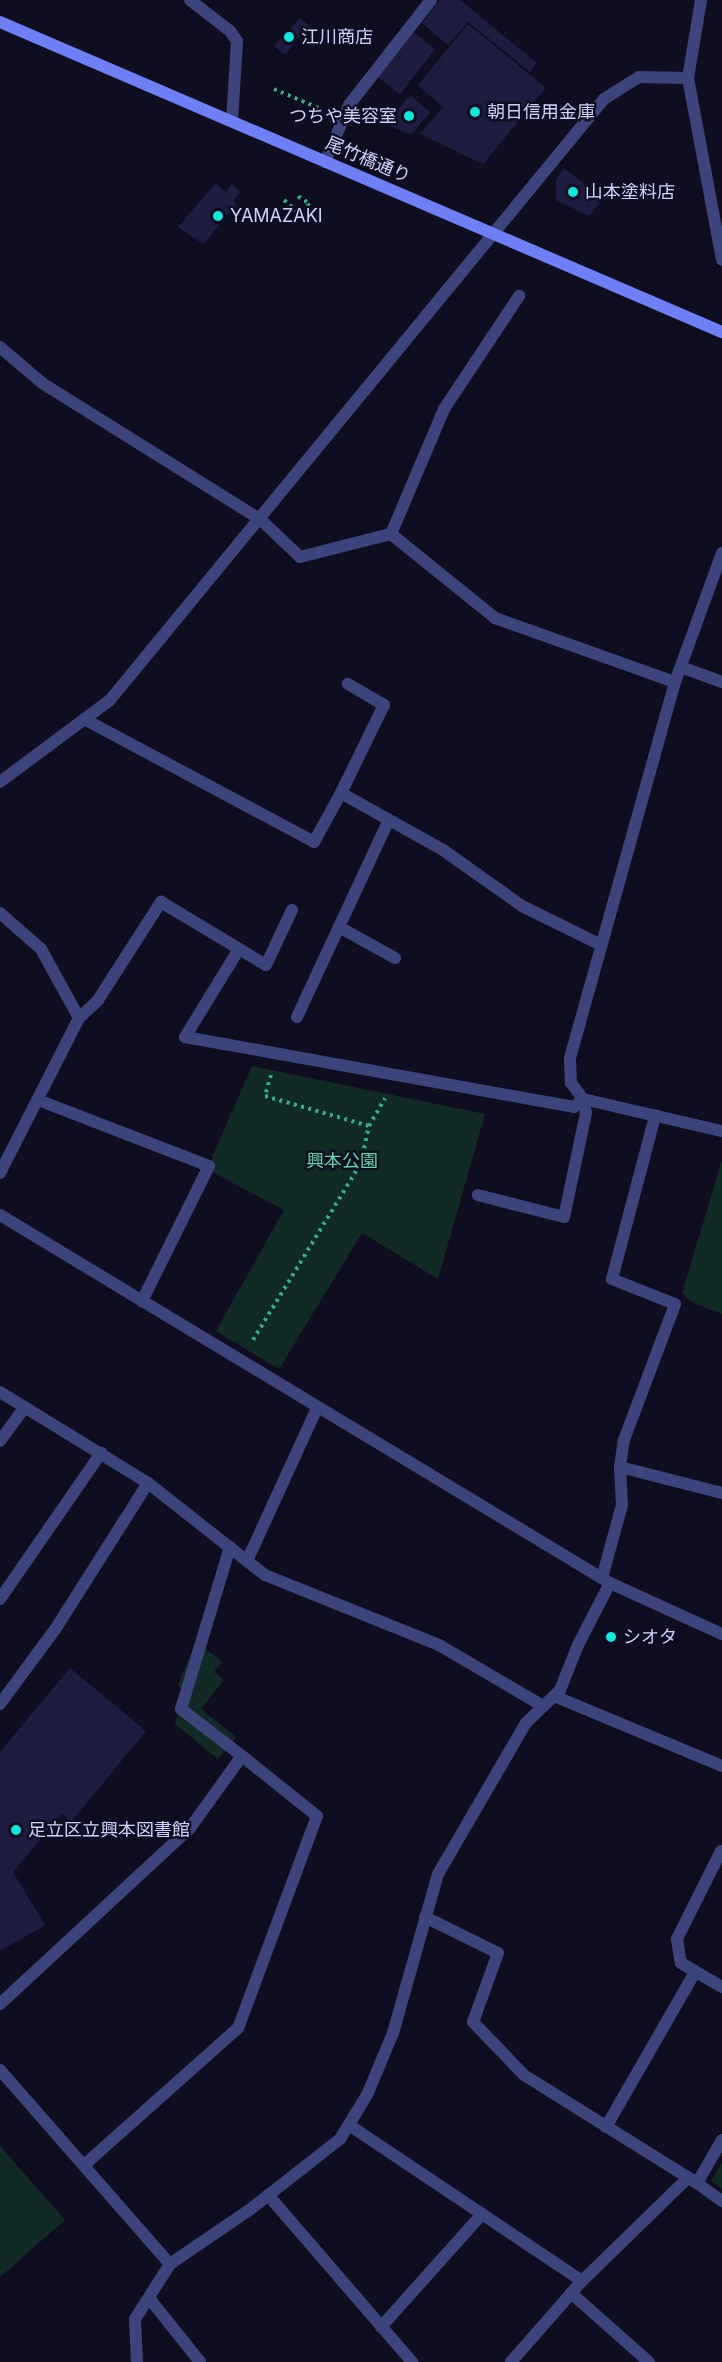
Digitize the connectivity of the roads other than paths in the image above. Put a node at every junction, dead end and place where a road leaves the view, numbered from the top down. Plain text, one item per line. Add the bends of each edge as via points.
1 (190, 0) edge
2 (431, 0) edge
3 (701, 0) edge
4 (0, 22) edge
5 (688, 78) junction
6 (232, 120) junction
7 (325, 162) junction
8 (494, 232) junction
9 (722, 260) edge
10 (519, 296) dead end
11 (722, 332) edge
12 (0, 348) edge
13 (260, 519) junction
14 (391, 534) junction
15 (722, 553) edge
16 (681, 667) junction
17 (675, 682) junction
18 (722, 682) edge
19 (348, 684) dead end
20 (84, 719) junction
21 (0, 782) edge
22 (341, 793) junction
23 (389, 820) junction
24 (292, 910) dead end
25 (0, 913) edge
26 (339, 927) junction
27 (601, 945) junction
28 (239, 949) junction
29 (395, 958) dead end
30 (297, 1017) dead end
31 (79, 1018) junction
32 (583, 1099) junction
33 (38, 1100) junction
34 (655, 1116) junction
35 (722, 1131) edge
36 (0, 1173) edge
37 (478, 1195) dead end
38 (0, 1215) edge
39 (142, 1301) junction
40 (0, 1392) edge
41 (25, 1407) junction
42 (317, 1408) junction
43 (0, 1441) edge
44 (101, 1453) junction
45 (620, 1467) junction
46 (148, 1483) junction
47 (722, 1493) edge
48 (230, 1547) junction
49 (247, 1561) junction
50 (606, 1581) junction
51 (0, 1599) edge
52 (722, 1634) edge
53 (554, 1696) junction
54 (0, 1704) edge
55 (543, 1706) junction
56 (242, 1756) junction
57 (722, 1766) edge
58 (721, 1851) edge
59 (424, 1917) junction
60 (695, 1972) junction
61 (722, 1987) edge
62 (0, 2004) edge
63 (0, 2070) edge
64 (349, 2125) junction
65 (606, 2127) junction
66 (722, 2140) edge
67 (84, 2165) junction
68 (692, 2181) junction
69 (268, 2195) junction
70 (722, 2201) edge
71 (482, 2214) junction
72 (170, 2264) junction
73 (582, 2281) junction
74 (571, 2293) junction
75 (149, 2298) junction
76 (381, 2326) junction
77 (137, 2362) edge
78 (200, 2362) edge
79 (412, 2362) edge
80 (511, 2362) edge
81 (649, 2362) edge

1 - 6 street via 237,41
2 - 7 street via 349,105
3 - 5 street
4 - 6 main road, 尾竹橋通り
5 - 8 street via 639,77 604,99
5 - 9 street
6 - 7 main road, 尾竹橋通り
7 - 8 main road, 尾竹橋通り
8 - 11 main road, 尾竹橋通り
8 - 13 street
10 - 14 street via 444,409
12 - 13 street via 42,383
13 - 14 street via 300,557
13 - 20 street via 110,700
14 - 17 street via 495,618
15 - 16 street
16 - 17 street
16 - 18 street
17 - 27 street
19 - 22 street via 384,705
20 - 21 street
20 - 22 street via 314,842
22 - 23 street
23 - 26 street
23 - 27 street via 444,850 522,906
24 - 28 street via 266,965
25 - 31 street via 41,949
26 - 29 street
26 - 30 street
27 - 32 street via 570,1059 571,1083
28 - 31 street via 160,902 98,1000
28 - 32 street via 185,1037 574,1107
31 - 33 street
32 - 34 street
32 - 37 street via 586,1113 564,1217
33 - 36 street
33 - 39 street via 209,1166
34 - 35 street
34 - 45 street via 612,1279 675,1304 624,1440
38 - 39 street
39 - 42 street
40 - 41 street
41 - 43 street
41 - 44 street
42 - 49 street
42 - 50 street
44 - 46 street
44 - 51 street
45 - 47 street
45 - 50 street via 622,1504
46 - 48 street
46 - 54 street via 56,1628
48 - 49 street
48 - 56 street via 181,1709
49 - 55 street via 265,1575 439,1645
50 - 52 street
50 - 53 street via 561,1690
53 - 55 street
53 - 57 street
55 - 59 street via 526,1722 489,1779 438,1875
56 - 62 street via 190,1828
56 - 67 street via 317,1816 238,2028
58 - 60 street via 677,1939 681,1963
59 - 64 street via 393,2033 367,2095
59 - 65 street via 498,1953 473,2022 524,2075
60 - 61 street
60 - 65 street
63 - 67 street
64 - 69 street via 340,2139
64 - 71 street
65 - 68 street
66 - 68 street
67 - 72 street
68 - 70 street
68 - 73 street
69 - 72 street
69 - 76 street
71 - 73 street
71 - 76 street
72 - 75 street
73 - 74 street
74 - 80 street
74 - 81 street
75 - 77 street via 135,2319
75 - 78 street
76 - 79 street

